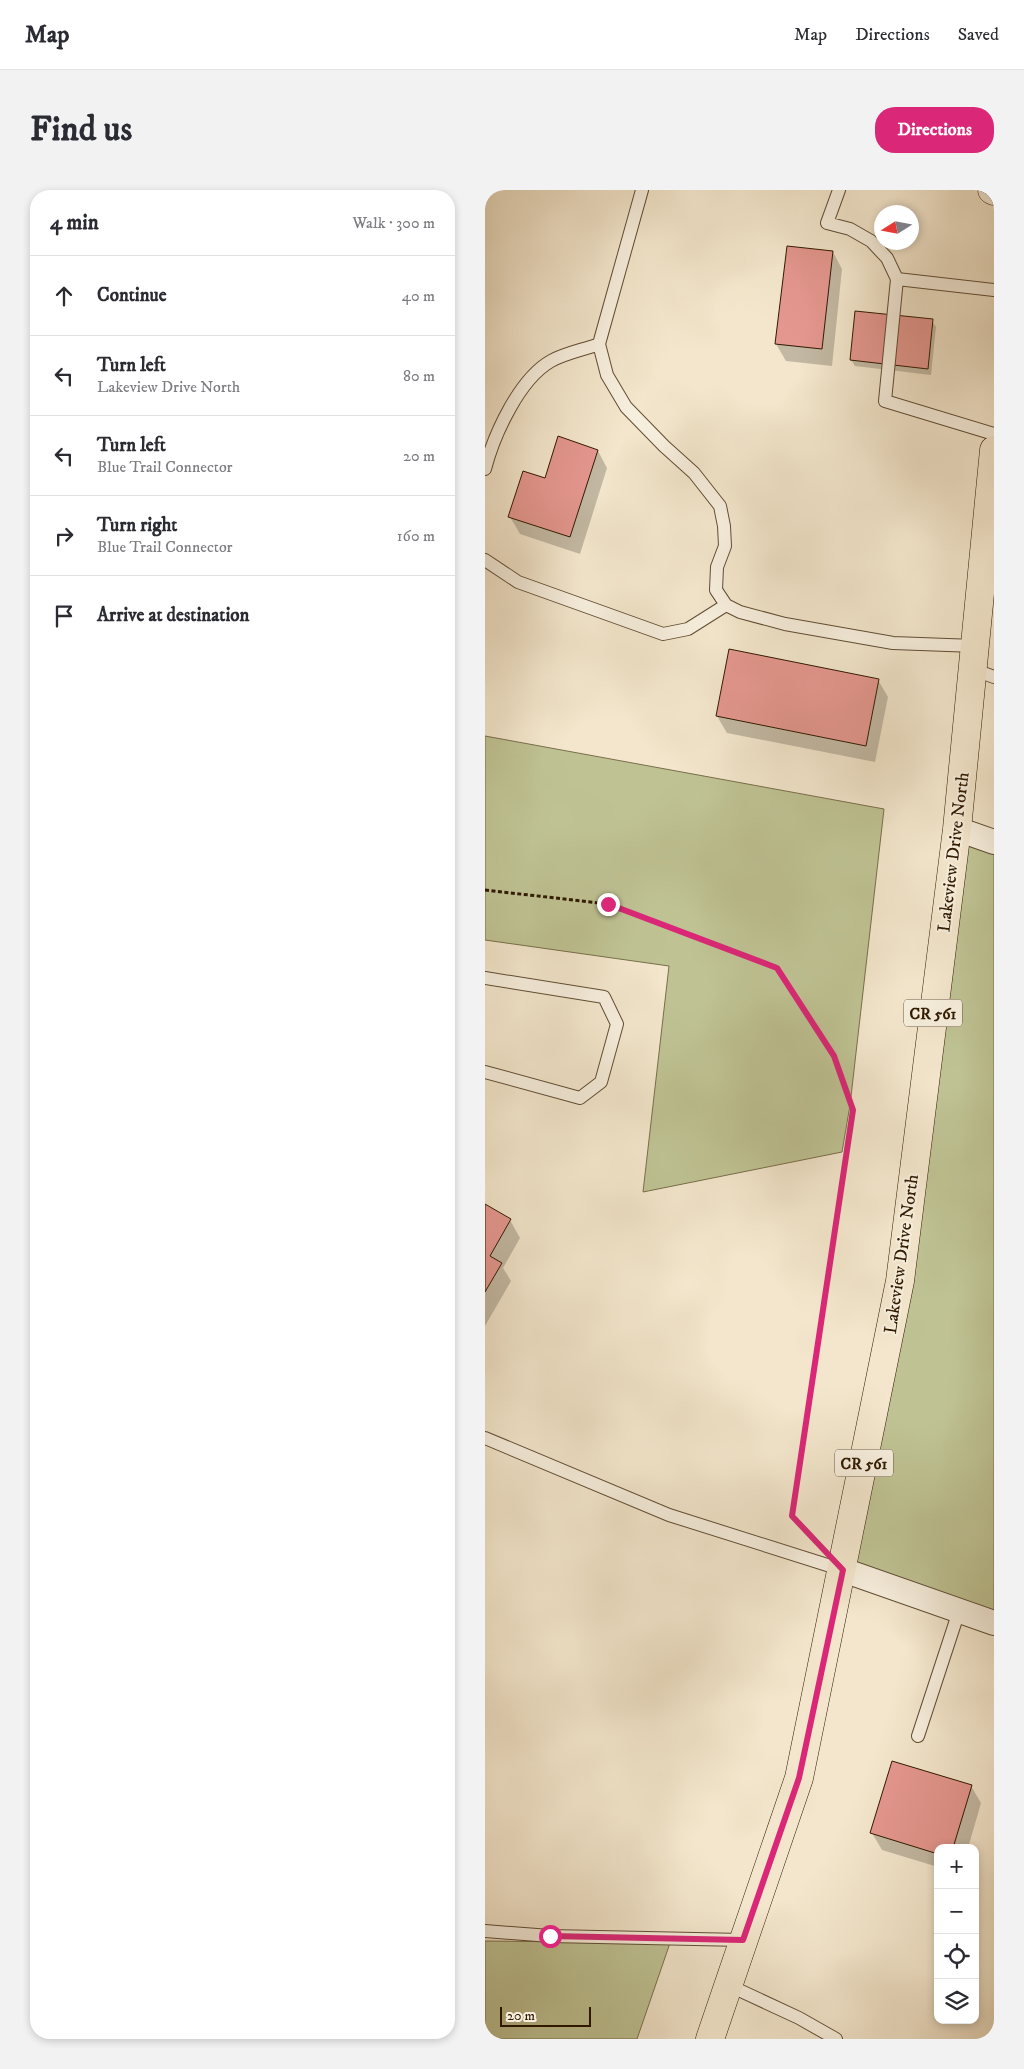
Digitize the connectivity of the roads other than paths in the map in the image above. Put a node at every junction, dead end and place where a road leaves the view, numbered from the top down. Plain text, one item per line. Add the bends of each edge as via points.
1 (642, 190) edge
2 (839, 190) edge
3 (897, 280) junction
4 (994, 290) edge
5 (599, 344) junction
6 (994, 434) edge
7 (994, 450) edge
8 (485, 469) edge
9 (992, 484) edge
10 (485, 560) edge
11 (726, 605) junction
12 (980, 664) edge
13 (957, 829) junction
14 (994, 842) edge
15 (485, 978) edge
16 (485, 1072) edge
17 (485, 1438) edge
18 (843, 1570) junction
19 (959, 1611) junction
20 (994, 1623) edge
21 (918, 1736) dead end
22 (485, 1932) edge
23 (743, 1940) junction
24 (728, 1985) junction
25 (710, 2039) edge
26 (836, 2039) edge

1 - 5 lane
2 - 3 lane via 827,223 850,229 871,241 887,258
3 - 4 lane
3 - 6 lane via 885,401
5 - 8 lane via 550,361 520,390 492,443
5 - 11 lane via 607,375 626,407 694,473 720,506 725,546 717,567 716,590
7 - 9 main road, Lakeview Drive North / CR 561
9 - 12 main road, Lakeview Drive North / CR 561
10 - 11 lane via 518,582 663,634 688,630
11 - 12 lane via 739,612 785,624 893,643
12 - 13 main road, Lakeview Drive North / CR 561
13 - 14 street
13 - 18 main road, Lakeview Drive North / CR 561 via 900,1281
15 - 16 lane via 604,997 617,1024 601,1082 580,1098
17 - 18 lane via 669,1515
18 - 19 street
18 - 23 main road, Lakeview Drive North / CR 561 via 799,1778
19 - 20 street
19 - 21 lane
22 - 23 lane
23 - 24 main road, Lakeview Drive North / CR 561
24 - 25 main road, Lakeview Drive North / CR 561
24 - 26 lane

